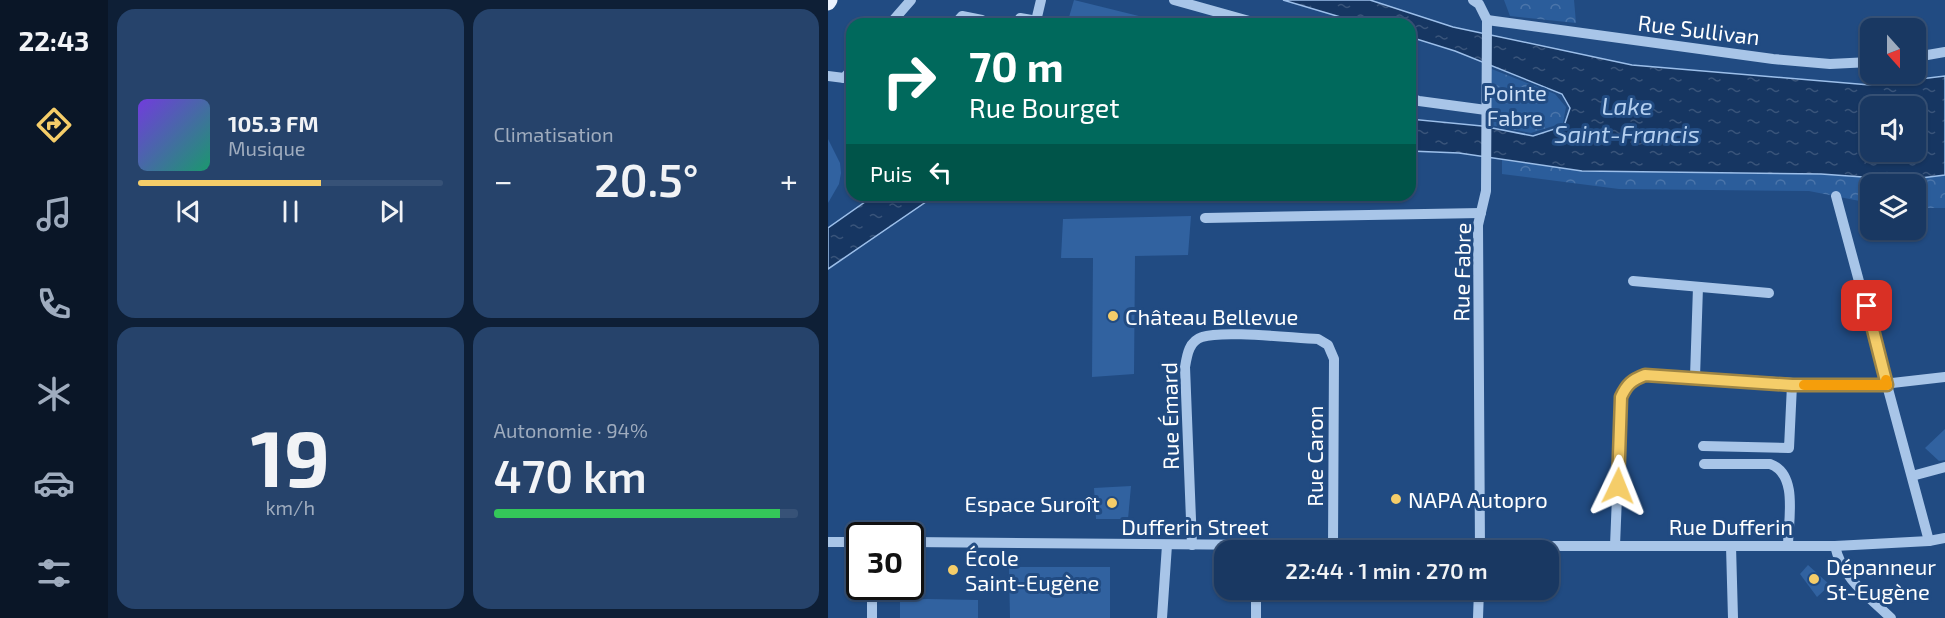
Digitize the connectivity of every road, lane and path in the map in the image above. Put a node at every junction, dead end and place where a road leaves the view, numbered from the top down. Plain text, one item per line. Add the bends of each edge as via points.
1 (911, 0) edge
2 (1041, 0) edge
3 (1174, 0) edge
4 (1473, 0) edge
5 (895, 18) edge
6 (1037, 18) edge
7 (1238, 18) edge
8 (1487, 20) junction
9 (1945, 52) edge
10 (1926, 55) edge
11 (1860, 62) edge
12 (828, 76) edge
13 (846, 79) edge
14 (1416, 101) edge
15 (1486, 110) junction
16 (1836, 196) dead end
17 (1481, 213) junction
18 (1205, 218) dead end
19 (1633, 281) dead end
20 (1698, 287) junction
21 (1769, 293) dead end
22 (1334, 367) joint
23 (1695, 377) junction
24 (1945, 377) edge
25 (1792, 385) junction
26 (1887, 385) junction
27 (1703, 446) dead end
28 (1704, 464) dead end
29 (1945, 467) edge
30 (1911, 476) junction
31 (1945, 538) edge
32 (1333, 540) edge
33 (1480, 540) edge
34 (1929, 541) junction
35 (828, 542) edge
36 (846, 542) edge
37 (924, 542) edge
38 (1167, 545) junction
39 (1192, 545) junction
40 (1214, 546) edge
41 (1616, 546) junction
42 (1731, 546) junction
43 (1788, 546) junction
44 (1835, 546) junction
45 (1559, 547) edge
46 (872, 600) edge
47 (1256, 600) edge
48 (1479, 600) edge
49 (872, 618) edge
50 (1162, 618) edge
51 (1256, 618) edge
52 (1478, 618) edge
53 (1733, 618) edge
54 (1891, 618) edge

1 - 5 street
2 - 6 street
3 - 7 street
4 - 8 street
8 - 11 street, Rue Sullivan via 1773,59
8 - 15 street, Rue Fabre
9 - 10 street
12 - 13 street
14 - 15 street
15 - 17 street, Rue Fabre via 1486,191
16 - 26 street
17 - 18 street
17 - 33 street, Rue Fabre
19 - 20 street
20 - 21 street
20 - 23 street
22 - 32 street, Rue Caron
22 - 39 street, Rue Émard via 1335,359 1328,345 1318,339 1201,337 1188,348 1185,367
23 - 25 street
23 - 41 street via 1645,375 1626,386 1621,397
24 - 26 street
25 - 26 street
25 - 27 street via 1789,448
26 - 30 street
28 - 43 street via 1779,467 1789,490
29 - 30 street
30 - 34 street
31 - 34 street, Rue Dufferin
34 - 44 street, Rue Dufferin
35 - 36 street
37 - 38 street, Dufferin Street
38 - 39 street, Dufferin Street
38 - 50 street
39 - 40 street, Dufferin Street
41 - 42 street, Rue Dufferin
41 - 45 street, Rue Dufferin
42 - 43 street, Rue Dufferin
42 - 53 street
43 - 44 street, Rue Dufferin
44 - 54 street via 1846,575
46 - 49 street
47 - 51 street
48 - 52 street

